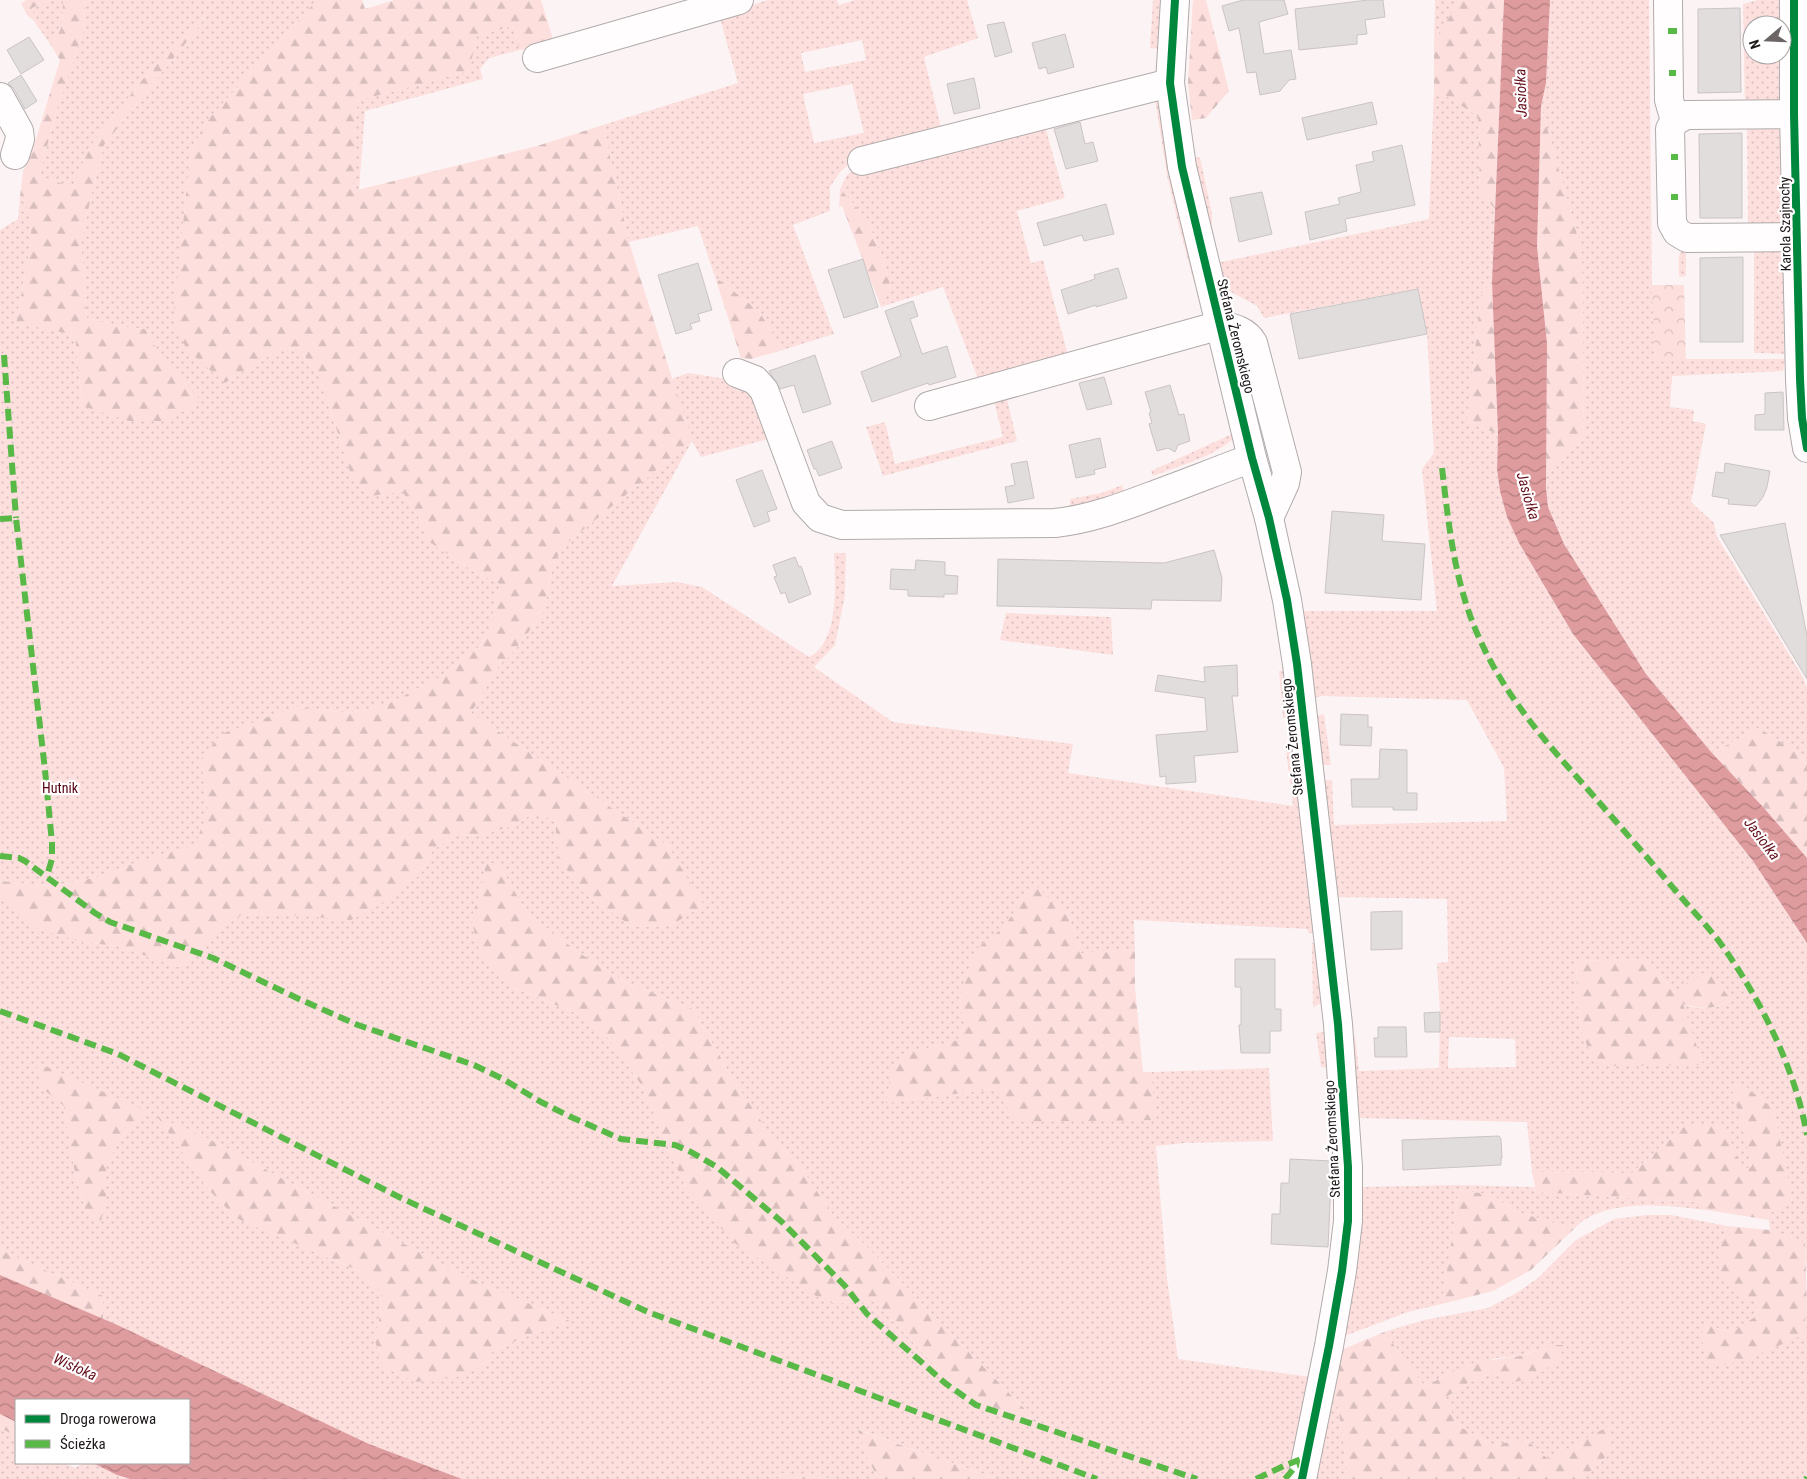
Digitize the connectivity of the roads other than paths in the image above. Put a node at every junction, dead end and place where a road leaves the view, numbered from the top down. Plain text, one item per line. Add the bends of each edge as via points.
1 (740, 0) edge
2 (1175, 0) edge
3 (1668, 0) edge
4 (1794, 0) edge
5 (1801, 44) edge
6 (537, 58) dead end
7 (1170, 83) junction
8 (0, 97) edge
9 (1794, 114) junction
10 (1675, 121) junction
11 (15, 155) dead end
12 (862, 161) dead end
13 (1798, 237) junction
14 (1221, 325) junction
15 (737, 373) dead end
16 (928, 406) dead end
17 (1806, 439) edge
18 (1252, 458) junction
19 (1269, 518) junction
20 (1302, 1479) edge

1 - 6 street
2 - 7 street, Stefana Żeromskiego
3 - 10 street via 1669,100
4 - 5 street, Karola Szajnochy
5 - 9 street, Karola Szajnochy
7 - 12 street
7 - 14 street, Stefana Żeromskiego via 1182,167
8 - 11 street via 19,131
9 - 10 street via 1686,115
9 - 13 street, Karola Szajnochy
10 - 13 street via 1670,129 1671,197 1672,223 1677,232 1687,238
13 - 17 street, Karola Szajnochy via 1800,379
14 - 16 street
14 - 18 street, Stefana Żeromskiego
14 - 19 street via 1236,328 1253,343 1287,472
15 - 18 street via 755,380 764,390 806,503 820,518 842,525 1074,521 1136,502
18 - 19 street, Stefana Żeromskiego
19 - 20 street, Stefana Żeromskiego via 1296,656 1338,1024 1348,1167 1348,1221 1342,1271

